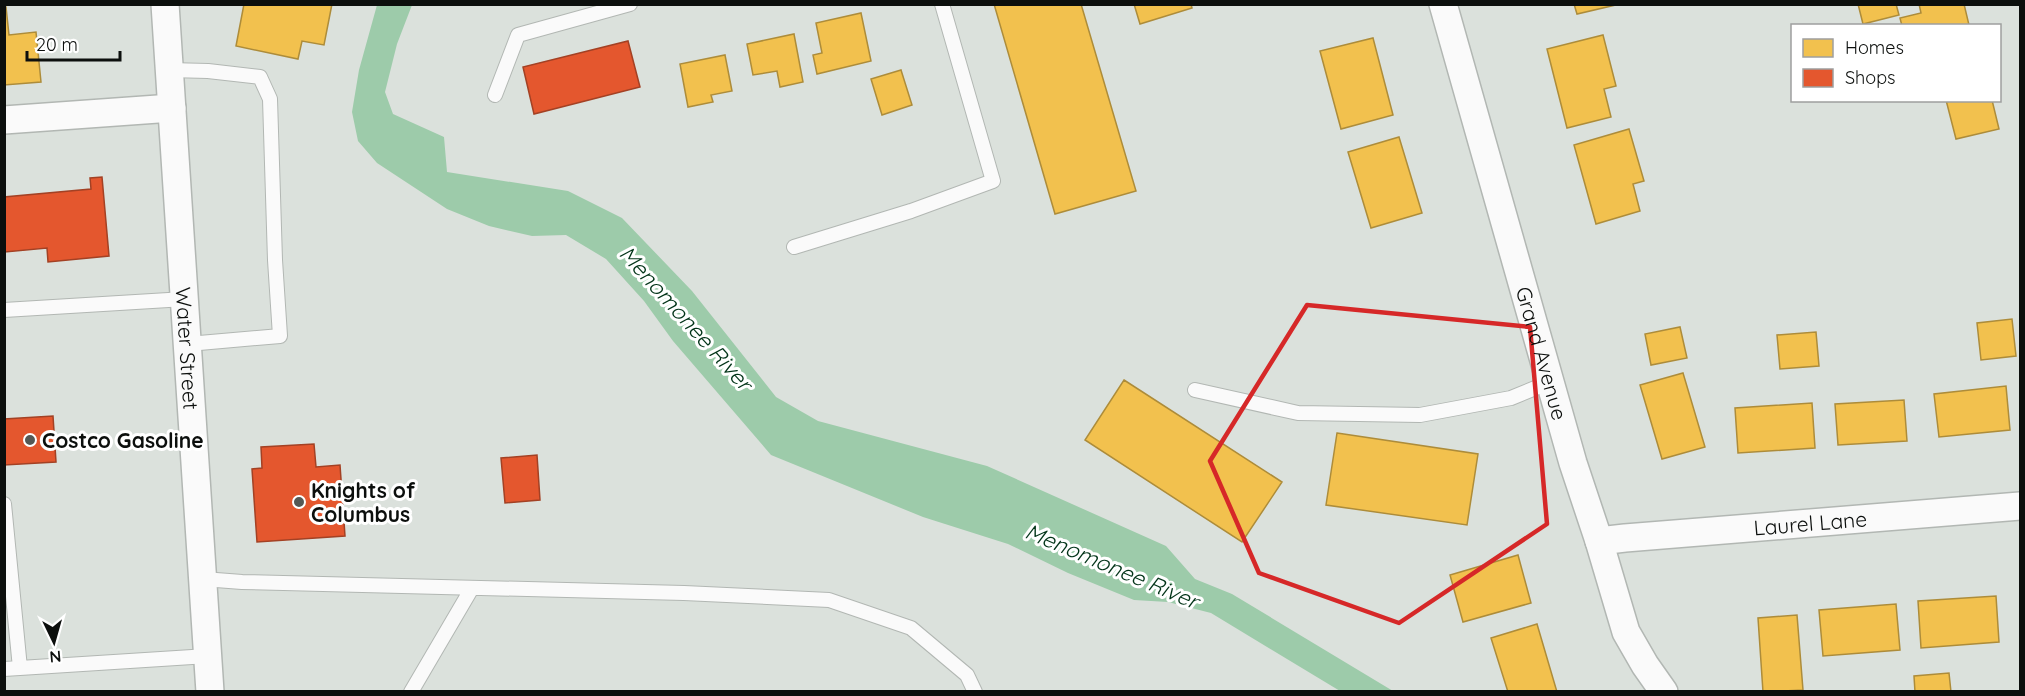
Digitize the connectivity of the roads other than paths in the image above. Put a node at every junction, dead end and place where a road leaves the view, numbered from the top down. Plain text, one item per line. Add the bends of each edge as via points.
1 (165, 4) edge
2 (630, 4) edge
3 (942, 4) edge
4 (1443, 4) edge
5 (169, 70) junction
6 (495, 95) dead end
7 (172, 108) junction
8 (4, 120) edge
9 (794, 247) dead end
10 (185, 299) junction
11 (4, 310) edge
12 (188, 344) junction
13 (1550, 382) junction
14 (1195, 390) dead end
15 (4, 504) edge
16 (2020, 506) edge
17 (1599, 542) junction
18 (203, 579) junction
19 (472, 588) junction
20 (208, 656) junction
21 (20, 668) junction
22 (4, 669) edge
23 (210, 692) edge
24 (411, 692) edge
25 (975, 692) edge
26 (1664, 692) edge

1 - 5 street, Water Street
2 - 6 lane via 518,35
3 - 9 lane via 993,181 911,212
4 - 13 street, Grand Avenue
5 - 7 street, Water Street
5 - 12 lane via 260,77 270,99 280,336
7 - 8 street
7 - 10 street, Water Street
10 - 11 lane
10 - 12 street, Water Street
12 - 18 street, Water Street
13 - 14 lane via 1511,398 1420,415 1298,413
13 - 17 street, Grand Avenue
15 - 21 lane
16 - 17 street, Laurel Lane
17 - 26 street, Grand Avenue via 1626,632
18 - 19 lane
18 - 20 street, Water Street
19 - 24 lane
19 - 25 lane via 829,600 911,628 967,675
20 - 21 lane
20 - 23 street, Water Street
21 - 22 lane

